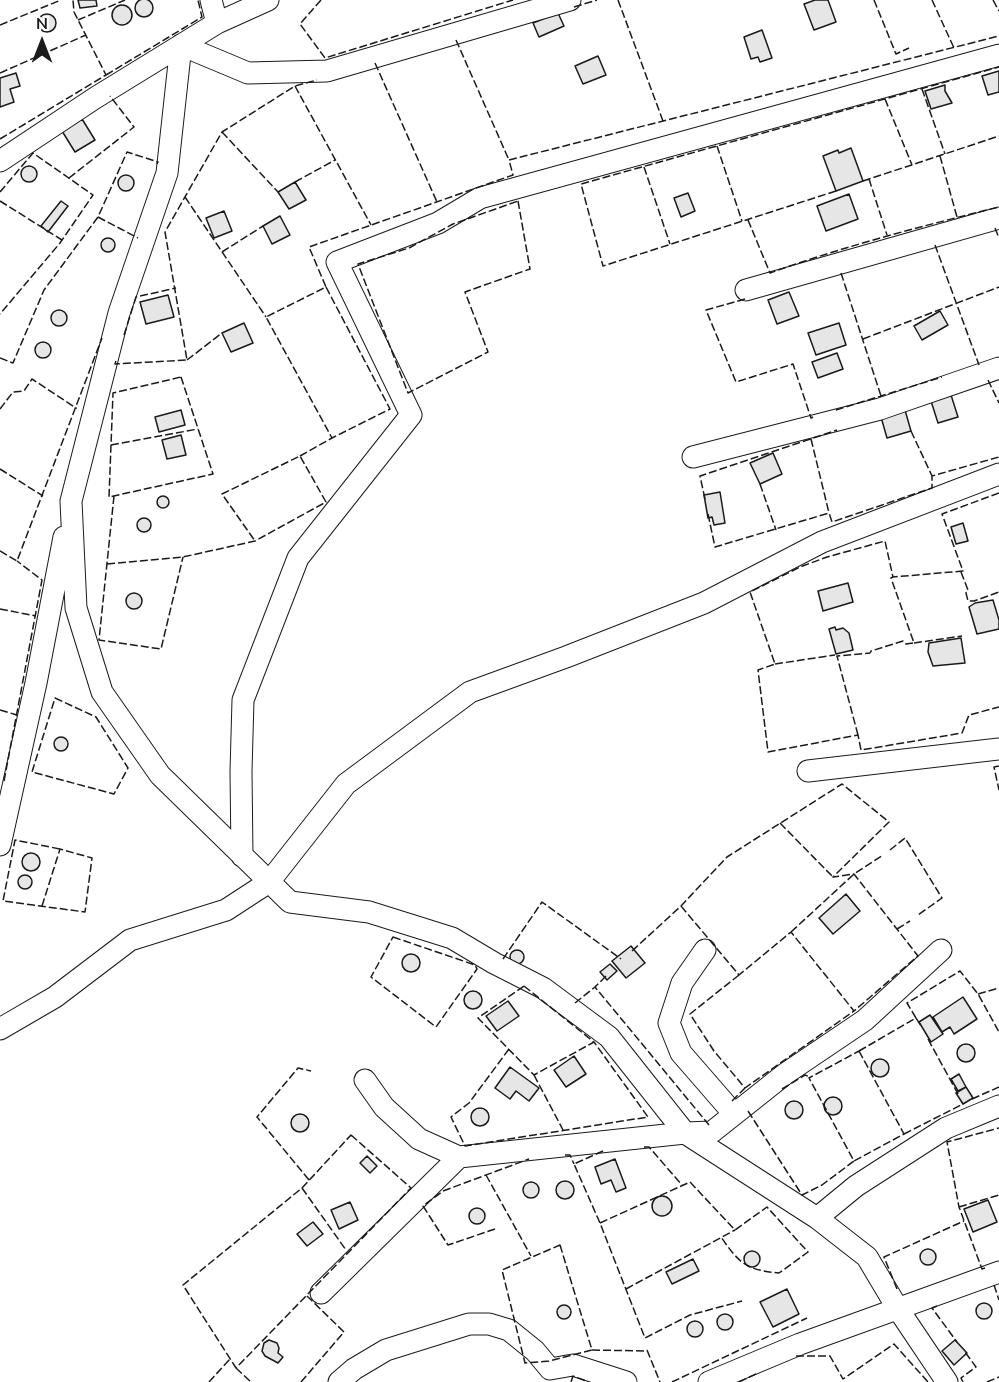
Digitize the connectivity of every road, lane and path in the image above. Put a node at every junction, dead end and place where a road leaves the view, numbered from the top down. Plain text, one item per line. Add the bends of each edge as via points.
1 (211, 0) edge
2 (268, 0) edge
3 (570, 0) edge
4 (217, 23) junction
5 (181, 45) junction
6 (999, 55) edge
7 (2, 157) edge
8 (999, 218) edge
9 (746, 290) dead end
10 (999, 368) edge
11 (693, 457) dead end
12 (999, 474) edge
13 (72, 501) junction
14 (999, 749) edge
15 (808, 771) dead end
16 (0, 845) edge
17 (242, 856) junction
18 (269, 882) junction
19 (705, 950) dead end
20 (941, 950) dead end
21 (0, 1029) edge
22 (364, 1080) dead end
23 (999, 1106) edge
24 (734, 1114) junction
25 (685, 1133) junction
26 (459, 1157) junction
27 (816, 1218) junction
28 (999, 1272) edge
29 (321, 1293) dead end
30 (898, 1309) junction
31 (339, 1382) edge
32 (626, 1382) edge
33 (710, 1382) edge
34 (947, 1382) edge

1 - 4 street
2 - 4 street
3 - 5 street via 327,70 248,73
4 - 5 street
5 - 7 street
5 - 13 street via 167,173 119,313
6 - 17 street via 480,198 438,223 337,262 411,415 298,558 243,700
8 - 9 street
10 - 11 street via 880,409
12 - 18 street via 822,542 704,603 470,692 346,784
13 - 16 street
13 - 17 street via 76,608 102,692 160,775
14 - 15 street
17 - 18 street
18 - 21 street via 226,910 130,940 55,997
18 - 25 street via 290,902 369,912 452,938 543,988 609,1037
19 - 24 street via 682,983 669,1023 681,1053
20 - 24 street via 865,1020
22 - 26 street via 384,1107 419,1139
23 - 27 street via 946,1128 856,1186
24 - 25 street via 712,1132
25 - 26 street
25 - 27 street
26 - 29 street
27 - 30 street via 867,1257
28 - 30 street
30 - 33 street
30 - 34 street
31 - 32 street via 386,1350 469,1324 489,1324 509,1330 550,1369 573,1365

